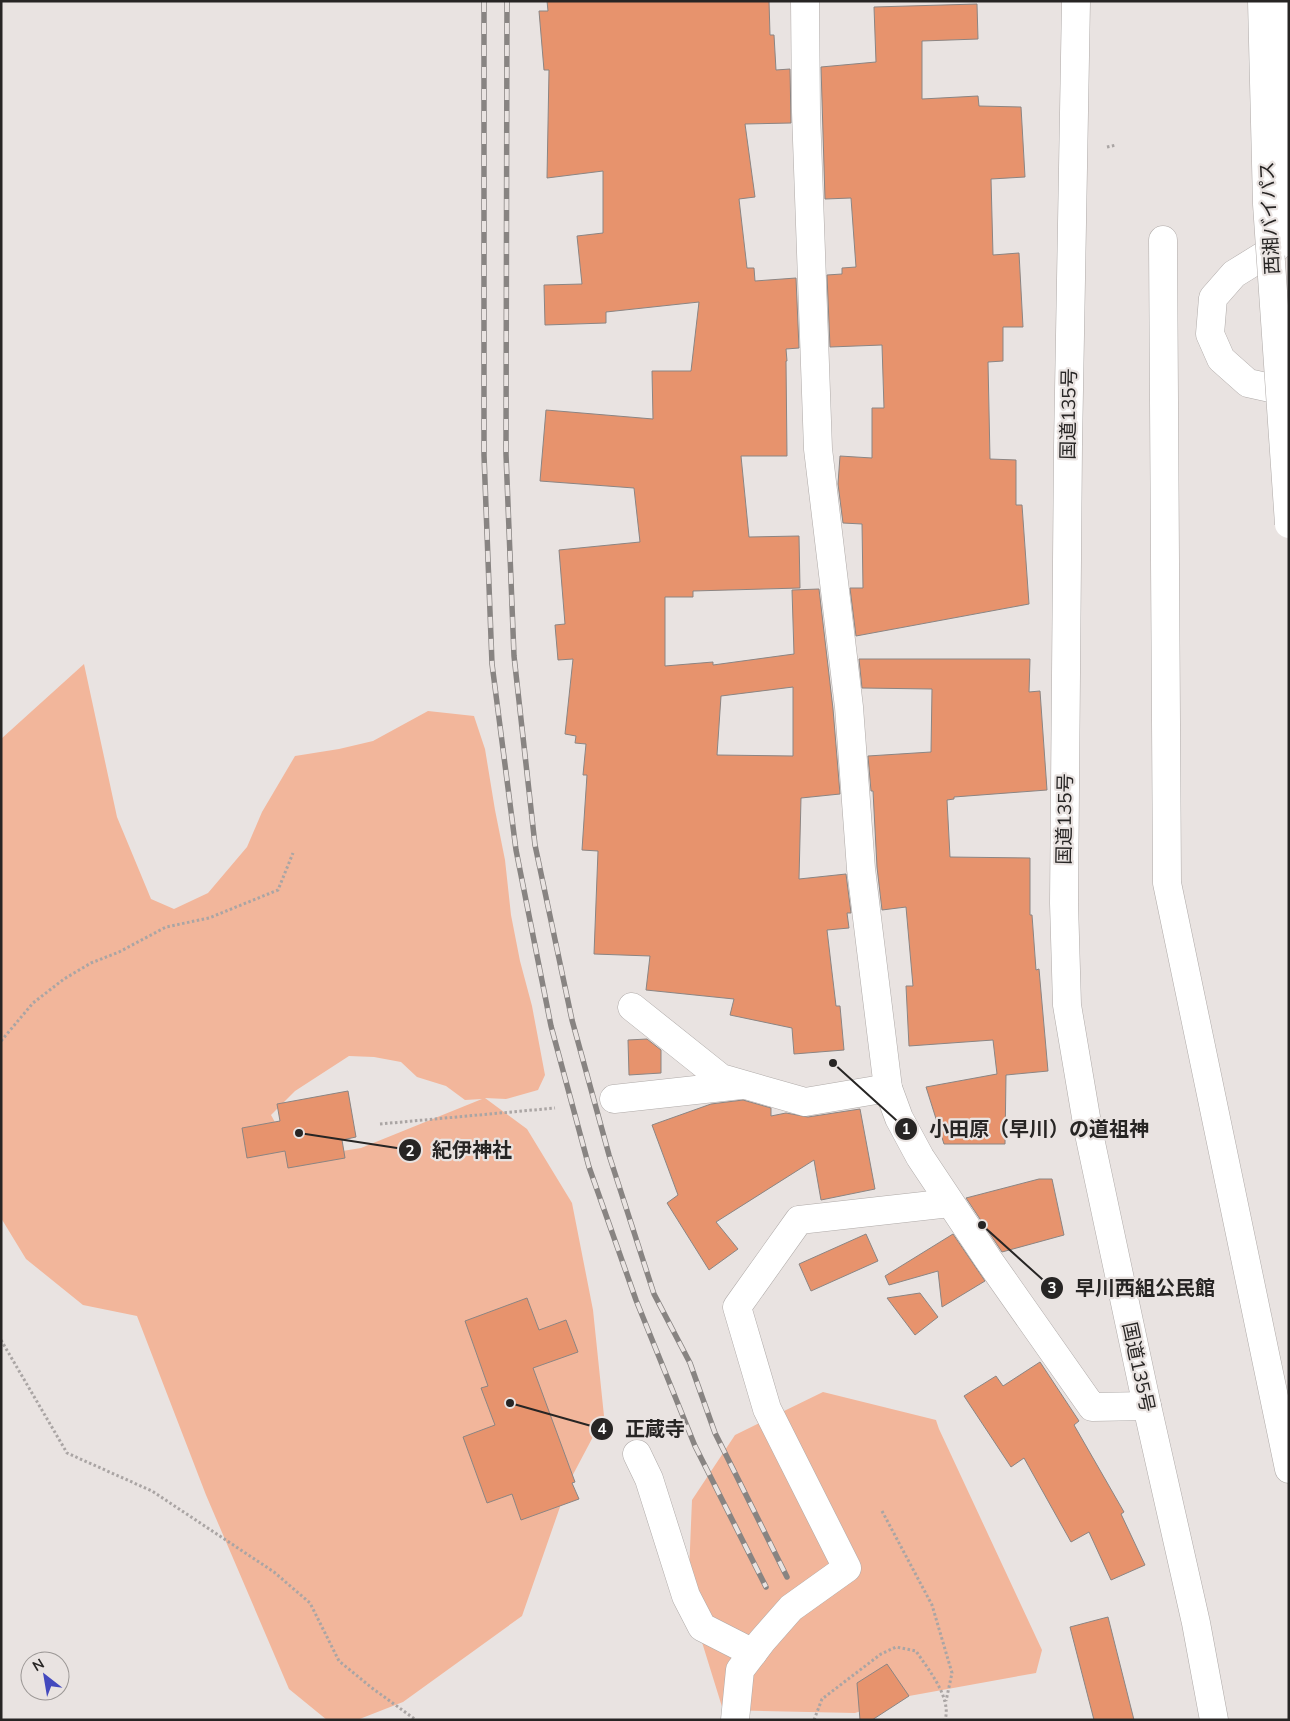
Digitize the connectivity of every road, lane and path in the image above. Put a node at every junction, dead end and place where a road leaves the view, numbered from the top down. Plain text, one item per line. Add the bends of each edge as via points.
1 (805, 1) edge
2 (1076, 1) edge
3 (1262, 1) edge
4 (1282, 1) edge
5 (1289, 226) edge
6 (1163, 240) dead end
7 (1289, 258) edge
8 (1289, 388) edge
9 (1289, 524) edge
10 (293, 853) dead end
11 (632, 1007) dead end
12 (1, 1042) edge
13 (745, 1084) junction
14 (888, 1088) junction
15 (614, 1099) dead end
16 (555, 1108) dead end
17 (380, 1124) dead end
18 (950, 1203) junction
19 (1, 1340) edge
20 (1147, 1406) junction
21 (637, 1454) dead end
22 (1289, 1469) edge
23 (882, 1511) dead end
24 (1196, 1623) junction
25 (753, 1653) junction
26 (946, 1702) junction
27 (416, 1720) edge
28 (735, 1720) edge
29 (814, 1720) edge
30 (945, 1720) edge
31 (1214, 1720) edge
32 (1225, 1720) edge

1 - 14 main road via 806,122 818,449 849,707 861,869
2 - 20 main road, 国道135号 via 1068,446 1064,903 1067,1005 1088,1129
3 - 9 main road, 西湘バイパス, bridge via 1267,204
4 - 7 main road, 西湘バイパス, bridge
5 - 8 main road via 1276,248 1234,274 1213,298 1210,334 1221,359 1248,383 1284,391
6 - 22 main road via 1167,883
10 - 12 path via 278,890 209,918 166,927 91,963 33,1003
11 - 13 main road via 721,1078
13 - 14 main road via 805,1102
13 - 15 main road
14 - 18 main road via 899,1118 920,1157
16 - 17 path
18 - 20 main road via 1092,1407
18 - 25 main road via 799,1220 737,1307 768,1409 847,1568 791,1608
19 - 27 path via 67,1454 152,1491 274,1572 310,1603 339,1661
20 - 24 main road, 国道135号
21 - 25 main road via 649,1479 686,1596 702,1627
23 - 26 path via 932,1605 952,1673
24 - 31 main road, 国道135号
24 - 32 main road, 国道135号
25 - 28 main road via 740,1670
26 - 29 path via 916,1651 896,1647 881,1654 822,1699
26 - 30 path

